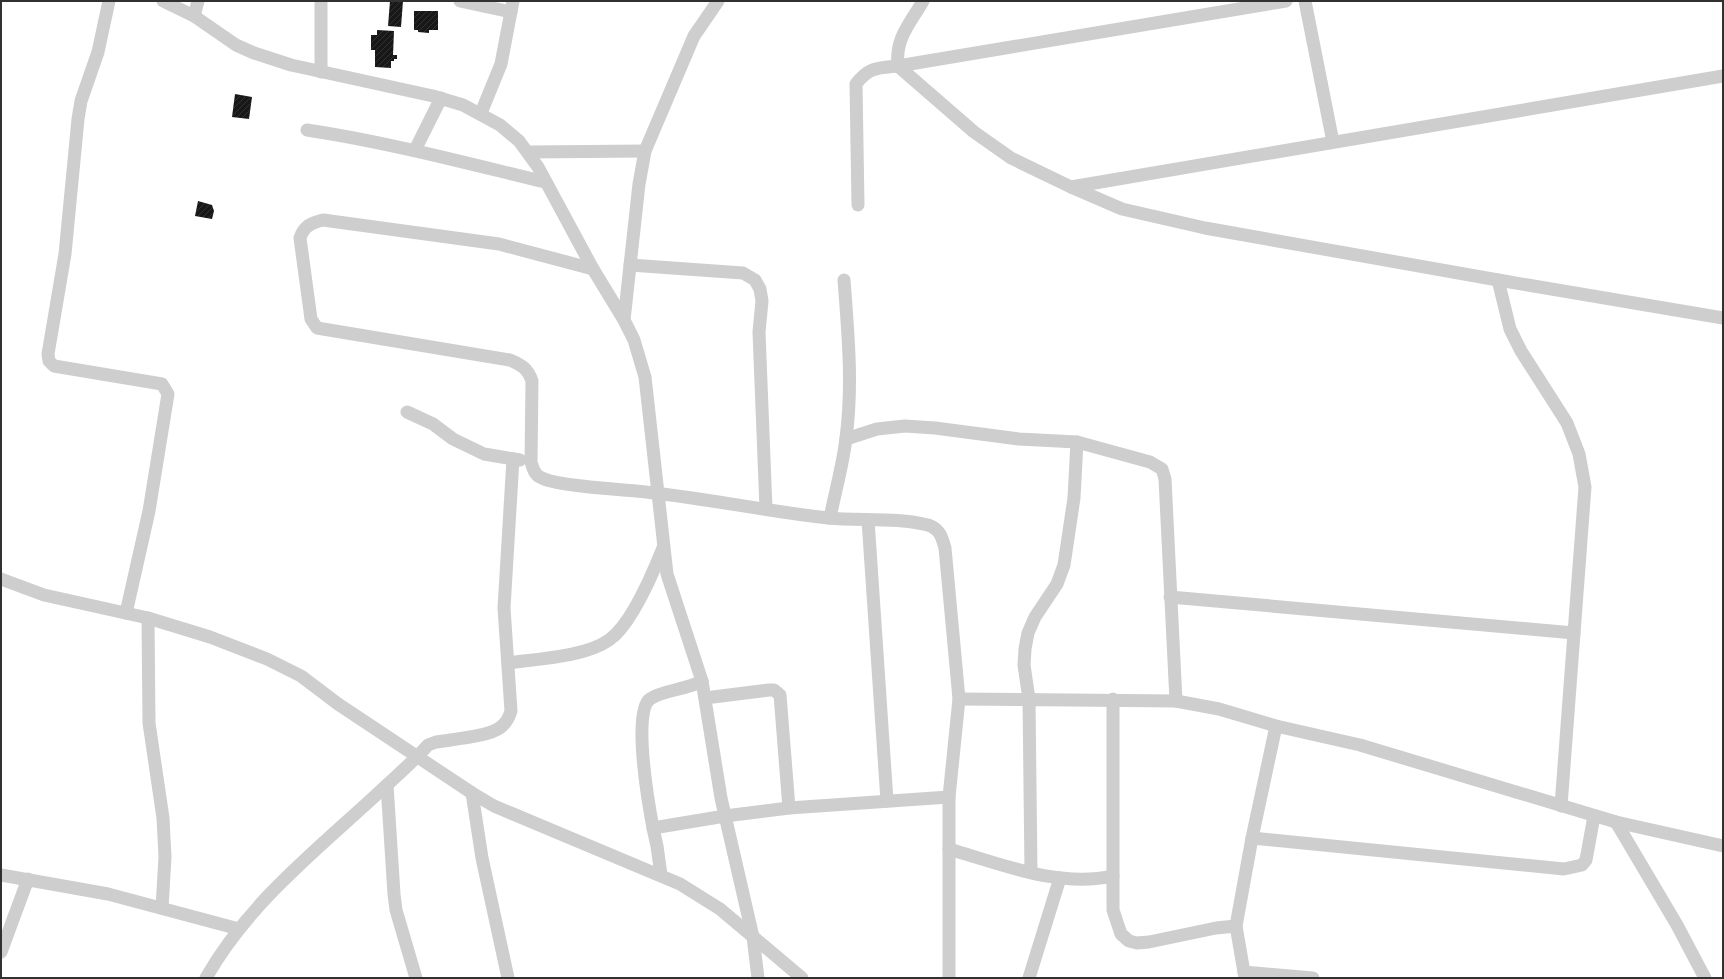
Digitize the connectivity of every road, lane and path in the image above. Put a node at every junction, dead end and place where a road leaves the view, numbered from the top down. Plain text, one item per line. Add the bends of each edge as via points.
1 (109, 1) edge
2 (163, 1) edge
3 (198, 1) edge
4 (321, 1) edge
5 (460, 1) edge
6 (718, 1) edge
7 (923, 1) edge
8 (1286, 1) edge
9 (1305, 1) edge
10 (512, 6) edge
11 (194, 16) junction
12 (898, 66) junction
13 (321, 72) junction
14 (1723, 76) edge
15 (441, 98) junction
16 (482, 113) junction
17 (307, 130) dead end
18 (1333, 142) junction
19 (415, 150) junction
20 (645, 151) junction
21 (528, 152) junction
22 (545, 182) junction
23 (1071, 187) junction
24 (858, 205) dead end
25 (630, 265) junction
26 (593, 269) junction
27 (844, 280) dead end
28 (1498, 280) junction
29 (1723, 318) edge
30 (624, 320) junction
31 (407, 412) dead end
32 (846, 438) junction
33 (1077, 442) junction
34 (512, 459) junction
35 (531, 462) junction
36 (658, 493) junction
37 (766, 509) junction
38 (830, 518) junction
39 (868, 520) junction
40 (663, 548) junction
41 (1, 579) edge
42 (1170, 597) junction
43 (126, 613) junction
44 (148, 618) junction
45 (1574, 632) junction
46 (508, 663) junction
47 (702, 682) junction
48 (705, 698) junction
49 (959, 699) junction
50 (1029, 699) junction
51 (1112, 699) junction
52 (1176, 701) junction
53 (1276, 726) junction
54 (418, 756) junction
55 (386, 785) junction
56 (472, 793) junction
57 (949, 797) junction
58 (887, 801) junction
59 (1561, 806) junction
60 (789, 808) junction
61 (725, 816) junction
62 (1594, 816) junction
63 (1616, 822) junction
64 (653, 828) junction
65 (1252, 838) junction
66 (1723, 846) edge
67 (949, 849) junction
68 (1031, 872) junction
69 (1, 875) edge
70 (661, 875) junction
71 (1113, 876) junction
72 (1060, 878) junction
73 (28, 879) junction
74 (162, 908) junction
75 (1236, 926) junction
76 (239, 929) junction
77 (753, 937) junction
78 (1, 952) edge
79 (1244, 975) edge
80 (206, 978) edge
81 (416, 978) edge
82 (508, 978) edge
83 (758, 978) edge
84 (802, 978) edge
85 (949, 978) edge
86 (1029, 978) edge
87 (1313, 978) edge
88 (1705, 978) edge

1 - 43 street via 98,52 81,101 66,254 48,354 49,361 54,366 162,384 168,394 149,511
2 - 11 street
3 - 11 street
4 - 13 street
5 - 10 street
6 - 20 street via 694,36
7 - 12 street via 899,41
8 - 12 street
9 - 18 street
10 - 16 street via 501,64
11 - 13 street via 236,45 254,53
12 - 23 street via 974,132 1011,158
12 - 24 street via 875,68 864,74 856,84
13 - 15 street
14 - 18 street
15 - 16 street
15 - 19 street
16 - 21 street via 500,125
17 - 19 street via 357,137
18 - 23 street
19 - 22 street
20 - 21 street
20 - 25 street
21 - 22 street
22 - 26 street
23 - 28 street via 1122,209 1205,228
25 - 30 street
25 - 37 street via 742,273 755,280 762,301 759,332
26 - 30 street
26 - 35 street via 499,244 363,224 323,220 307,225 302,230 300,238 308,301 311,319 317,328 510,360 521,364 529,372 532,381
27 - 32 street via 850,347 850,396
28 - 29 street
28 - 45 street via 1510,329 1566,423 1579,454 1585,488
30 - 36 street via 634,340 646,377
31 - 34 street via 433,424 452,439 484,454
32 - 33 street via 877,429 905,426 1019,439
32 - 38 street
33 - 42 street via 1150,462 1162,469
33 - 50 street via 1074,498 1064,565 1057,584 1028,632 1024,665
34 - 35 street
34 - 46 street via 504,608
35 - 36 street via 540,478 560,483
36 - 37 street
36 - 40 street
37 - 38 street
38 - 39 street
39 - 49 street via 929,526 938,530 943,538
39 - 58 street
40 - 46 street via 643,594 618,632 609,640 584,651
40 - 47 street via 674,599
41 - 43 street via 44,595
42 - 45 street
42 - 52 street
43 - 44 street
44 - 54 street via 210,637 267,659 300,676
44 - 74 street via 149,723 163,818 165,857
45 - 59 street
46 - 54 street via 511,711 508,720 491,732 428,745
47 - 48 street
47 - 64 street via 655,696 648,700 644,707 642,748
48 - 60 street via 769,690 774,690 780,695
48 - 61 street
49 - 50 street
49 - 57 street
50 - 51 street
50 - 68 street
51 - 52 street
51 - 71 street
52 - 53 street via 1219,709
53 - 59 street via 1360,745
53 - 65 street
54 - 55 street
54 - 56 street
55 - 76 street via 280,883
55 - 81 street via 395,899
56 - 70 street via 516,816
56 - 82 street via 482,858
57 - 58 street
57 - 67 street
58 - 60 street
59 - 62 street
60 - 61 street
61 - 64 street
61 - 77 street
62 - 63 street
62 - 65 street via 1586,860 1582,865 1564,869
63 - 66 street
63 - 88 street
64 - 70 street
65 - 75 street
67 - 68 street
67 - 85 street
68 - 72 street
69 - 73 street
70 - 77 street via 709,902
71 - 72 street via 1083,880
71 - 75 street via 1113,910 1121,934 1129,941 1149,942
72 - 86 street
73 - 74 street via 108,894
73 - 78 street
74 - 76 street
75 - 79 street
76 - 80 street via 218,956
77 - 83 street
77 - 84 street
79 - 87 street

